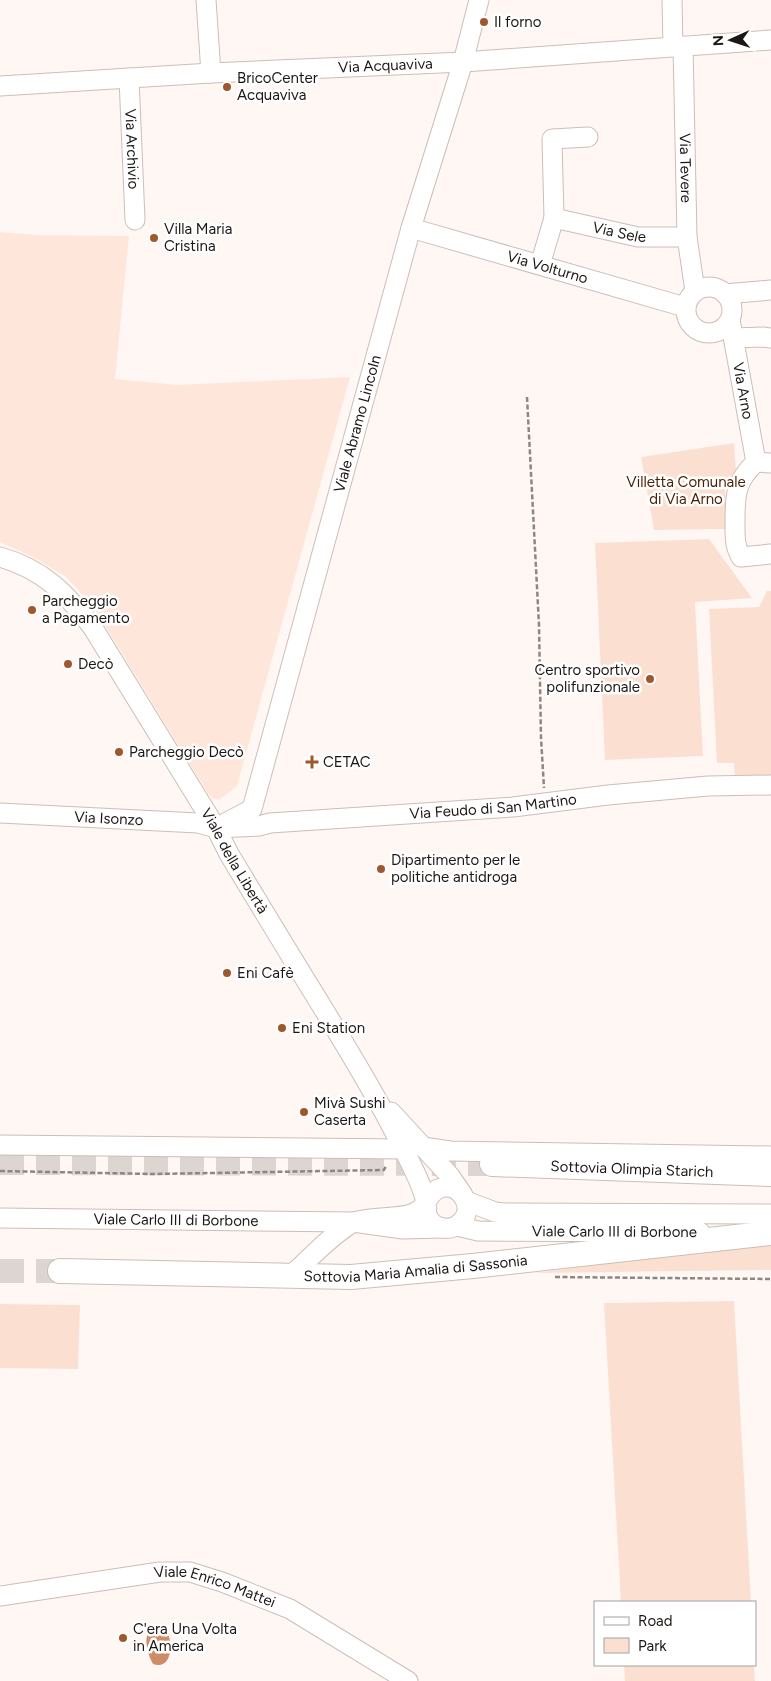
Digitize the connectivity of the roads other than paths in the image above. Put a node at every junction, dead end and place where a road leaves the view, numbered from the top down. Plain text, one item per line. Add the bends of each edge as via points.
1 (206, 0) edge
2 (479, 0) edge
3 (672, 0) edge
4 (771, 40) edge
5 (678, 47) junction
6 (463, 62) junction
7 (211, 73) junction
8 (129, 78) junction
9 (0, 86) edge
10 (588, 137) dead end
11 (554, 218) junction
12 (135, 220) dead end
13 (411, 228) junction
14 (687, 237) junction
15 (540, 265) junction
16 (771, 290) edge
17 (725, 294) junction
18 (690, 299) junction
19 (732, 329) junction
20 (771, 338) edge
21 (764, 463) edge
22 (771, 554) edge
23 (0, 557) edge
24 (771, 784) edge
25 (0, 812) edge
26 (216, 828) junction
27 (378, 1099) junction
28 (0, 1145) edge
29 (423, 1147) junction
30 (399, 1149) junction
31 (771, 1156) edge
32 (492, 1164) tunnel mouth
33 (771, 1174) edge
34 (465, 1199) junction
35 (426, 1204) junction
36 (771, 1214) edge
37 (0, 1218) edge
38 (353, 1222) junction
39 (450, 1227) junction
40 (771, 1233) edge
41 (60, 1271) tunnel mouth
42 (297, 1276) junction
43 (0, 1596) edge
44 (408, 1681) edge

1 - 7 street
2 - 6 street, Viale Abramo Lincoln
3 - 5 street, Via Tevere
4 - 5 street, Via Acquaviva
5 - 6 street, Via Acquaviva
5 - 14 street, Via Tevere
6 - 7 street, Via Acquaviva
6 - 13 street, Viale Abramo Lincoln
7 - 8 street, Via Acquaviva
8 - 9 street, Via Acquaviva
8 - 12 street, Via Archivio
10 - 11 street via 552,139
11 - 14 street, Via Sele via 638,237
11 - 15 street
13 - 15 street, Via Volturno
13 - 26 street, Viale Abramo Lincoln via 252,809
14 - 18 street, Via Tevere
15 - 18 street, Via Volturno
16 - 17 street
17 - 18 street via 714,287 707,287
17 - 19 street via 732,306
18 - 19 street via 688,321 698,331 713,333
19 - 20 street
19 - 21 street, Via Arno
21 - 22 street, Via Arno via 746,471 739,484 735,497 736,549 741,557
23 - 26 street, Viale della Libertà via 40,574 76,605 94,628
24 - 26 street, Via Feudo di San Martino via 708,786 513,807
25 - 26 street, Via Isonzo via 198,823
26 - 27 street, Viale della Libertà
27 - 29 street
27 - 30 street, Viale della Libertà
28 - 30 street
29 - 31 street via 460,1151
29 - 34 street via 450,1176
30 - 35 street, Viale della Libertà via 420,1186
32 - 33 main road, Sottovia Olimpia Starich
34 - 35 street, Viale Carlo III di Borbone via 453,1188 439,1189
34 - 36 street, Viale Carlo III di Borbone via 504,1213
34 - 39 street via 465,1218
35 - 38 street, Viale Carlo III di Borbone via 410,1215
35 - 39 street via 434,1224
37 - 38 street, Viale Carlo III di Borbone
38 - 39 street, Viale Carlo III di Borbone via 403,1228
38 - 42 street via 316,1252 298,1270
39 - 40 street, Viale Carlo III di Borbone
40 - 42 main road, Sottovia Maria Amalia di Sassonia via 473,1266 351,1277
41 - 42 main road, Sottovia Maria Amalia di Sassonia
43 - 44 street, Viale Enrico Mattei via 160,1572 190,1572 290,1609

